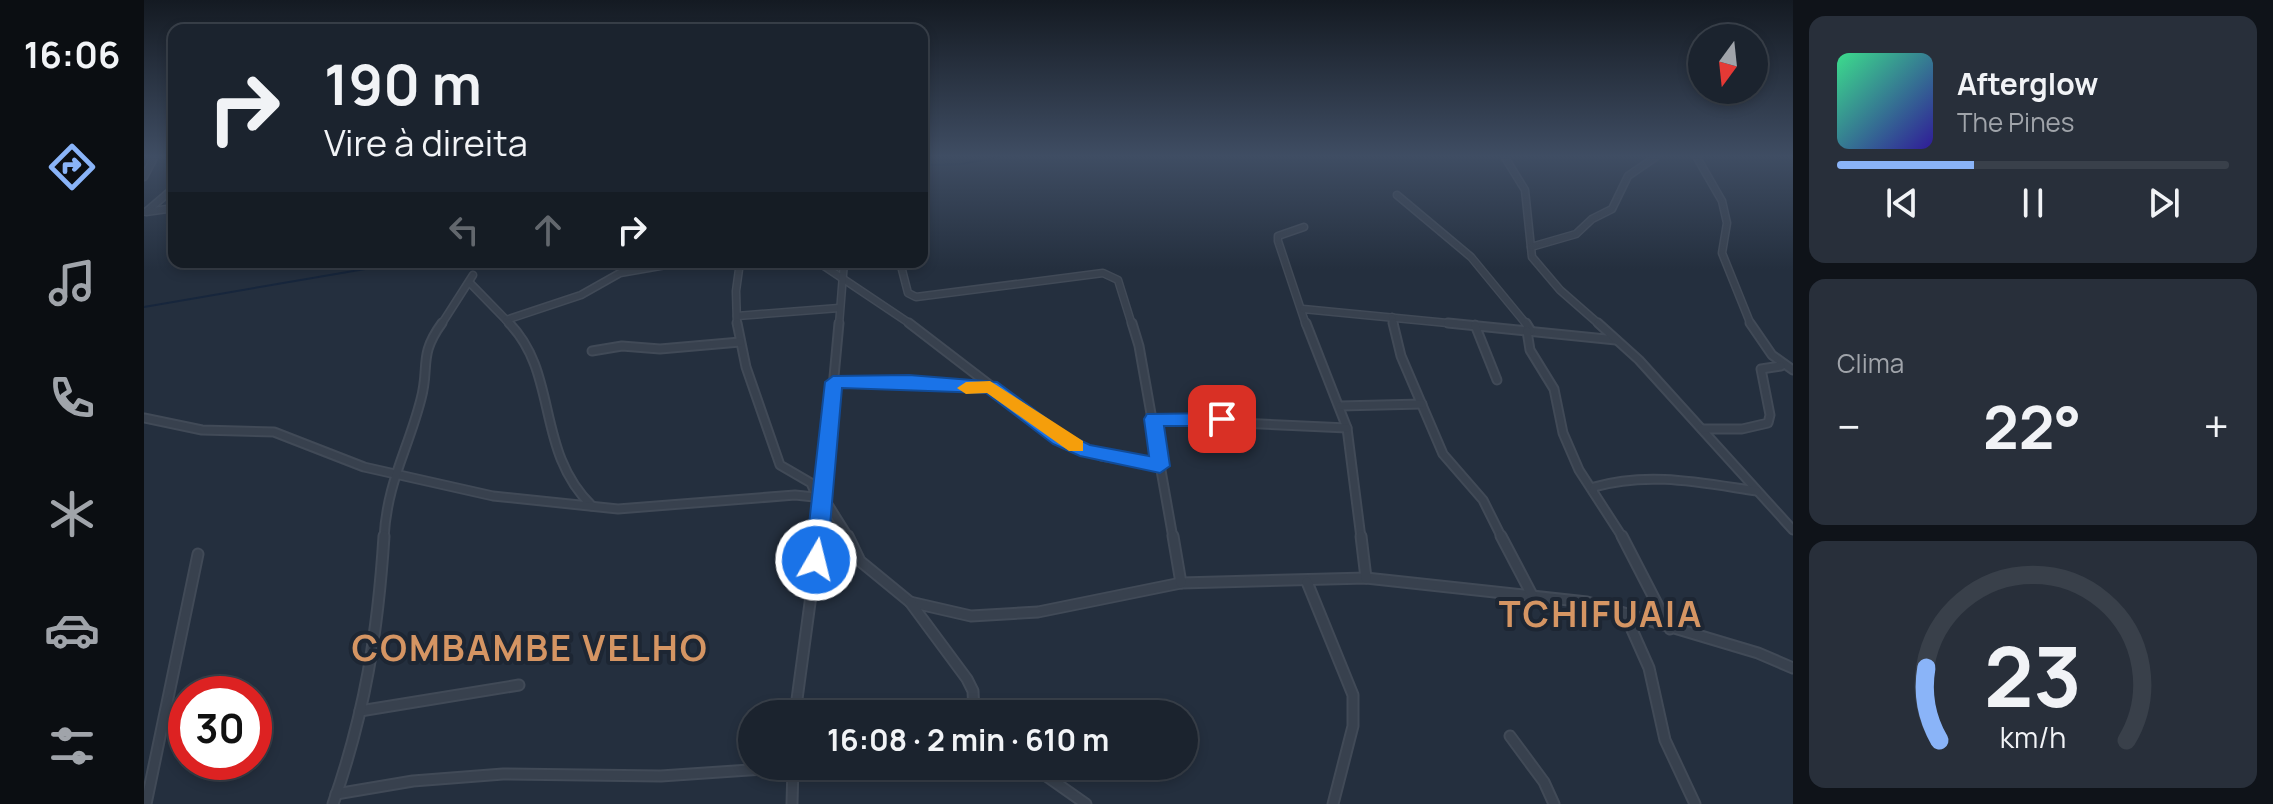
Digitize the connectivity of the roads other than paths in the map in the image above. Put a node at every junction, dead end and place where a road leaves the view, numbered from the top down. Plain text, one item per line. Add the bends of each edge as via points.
1 (168, 194) edge
2 (1525, 194) edge
3 (1620, 194) edge
4 (1718, 194) edge
5 (1397, 195) dead end
6 (168, 209) edge
7 (146, 212) edge
8 (1304, 227) dead end
9 (1531, 247) junction
10 (649, 268) edge
11 (739, 268) edge
12 (827, 268) edge
13 (843, 268) edge
14 (902, 268) edge
15 (841, 277) junction
16 (839, 308) junction
17 (1303, 309) junction
18 (737, 316) junction
19 (1392, 317) junction
20 (506, 320) junction
21 (1475, 325) junction
22 (1529, 331) junction
23 (1618, 340) junction
24 (740, 342) junction
25 (592, 351) dead end
26 (1789, 368) edge
27 (1497, 380) dead end
28 (833, 382) junction
29 (990, 387) junction
30 (1422, 404) junction
31 (1340, 406) junction
32 (144, 418) edge
33 (1153, 419) junction
34 (1347, 428) junction
35 (1702, 429) junction
36 (1160, 466) junction
37 (394, 474) junction
38 (1593, 491) junction
39 (1758, 491) junction
40 (821, 497) junction
41 (594, 508) junction
42 (1793, 530) edge
43 (198, 554) dead end
44 (1366, 578) junction
45 (1307, 582) junction
46 (1181, 583) junction
47 (1532, 595) junction
48 (910, 602) junction
49 (1625, 614) junction
50 (1670, 629) junction
51 (1793, 668) edge
52 (519, 685) dead end
53 (797, 700) edge
54 (973, 700) edge
55 (360, 711) junction
56 (1510, 736) dead end
57 (738, 770) edge
58 (793, 780) edge
59 (1052, 780) edge
60 (334, 799) edge
61 (146, 804) edge
62 (792, 804) edge
63 (1086, 804) edge
64 (1333, 804) edge
65 (1554, 804) edge
66 (1695, 804) edge

1 - 7 street
2 - 9 street
3 - 9 street via 1612,209 1572,236
4 - 26 street via 1727,223 1722,253 1762,346
5 - 22 street via 1478,262 1509,295
6 - 7 street
8 - 17 street via 1278,236
9 - 23 street via 1532,257 1560,290
10 - 20 street via 620,273 581,295
11 - 18 street
12 - 15 street
13 - 15 street
14 - 33 street via 908,293 916,297 1111,275 1123,285
15 - 16 street
15 - 29 street
16 - 18 street
16 - 28 street
17 - 19 street
17 - 31 street via 1317,357
18 - 24 street
19 - 21 street
19 - 30 street via 1401,356
20 - 37 street via 487,307 472,280 425,351 423,390
20 - 41 street via 532,356 560,465 576,492
21 - 22 street
21 - 27 street
22 - 23 street
22 - 38 street via 1530,350 1554,389 1563,433
23 - 35 street
24 - 25 street
24 - 40 street via 750,386 780,465 811,483
26 - 35 street via 1761,369 1768,423
28 - 29 street
28 - 40 street
29 - 36 street via 1060,439 1086,451
30 - 31 street
30 - 47 street via 1443,454 1483,500
31 - 34 street
32 - 37 street via 202,430 274,432 321,453
33 - 34 street
33 - 36 street
34 - 44 street
35 - 39 street
36 - 46 street
37 - 41 street via 493,496
37 - 55 street via 379,625
38 - 39 street via 1609,481 1626,480 1675,480
38 - 50 street via 1627,543
39 - 42 street
40 - 41 street
40 - 48 street via 840,518 860,561
40 - 53 street
43 - 61 street
44 - 45 street
44 - 47 street
45 - 46 street
45 - 64 street via 1354,703
46 - 48 street via 1007,615 944,612
47 - 49 street via 1587,602
48 - 54 street via 967,679
49 - 50 street
49 - 66 street via 1649,668 1665,740
50 - 51 street
52 - 55 street
55 - 60 street
56 - 65 street
57 - 60 street via 661,776 503,774 413,781
58 - 62 street
59 - 63 street

